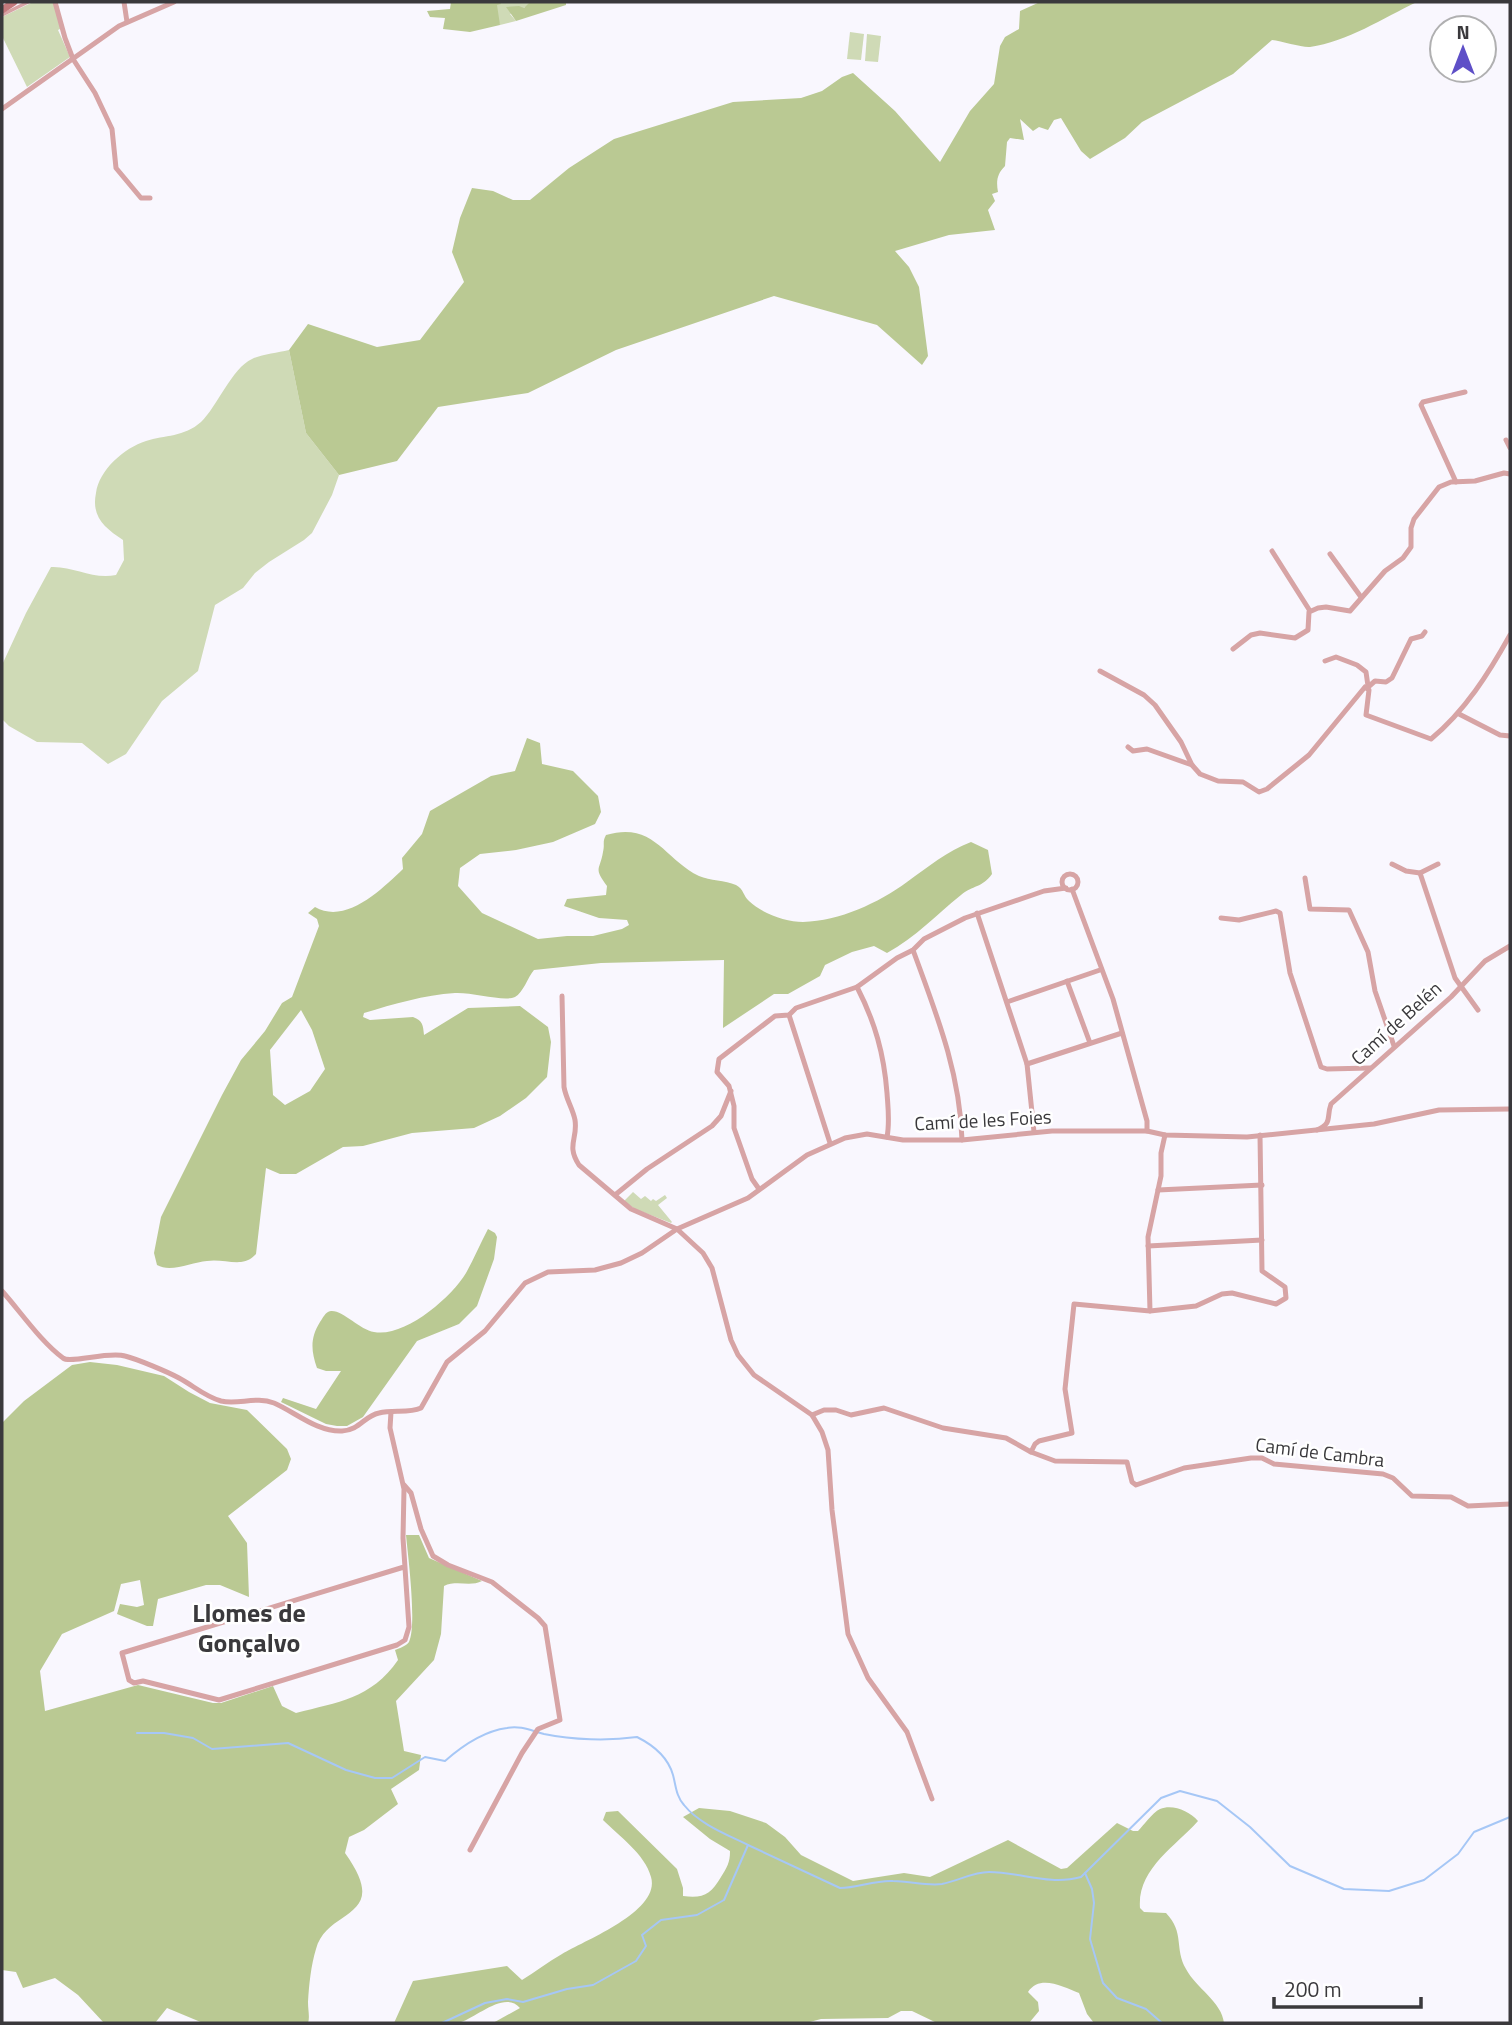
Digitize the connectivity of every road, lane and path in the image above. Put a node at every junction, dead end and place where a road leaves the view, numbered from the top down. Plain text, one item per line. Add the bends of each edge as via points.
1 (14, 2) edge
2 (28, 2) edge
3 (55, 2) edge
4 (124, 2) edge
5 (174, 2) edge
6 (2, 8) edge
7 (2, 15) edge
8 (127, 22) junction
9 (73, 58) junction
10 (2, 109) edge
11 (149, 198) dead end
12 (1465, 392) dead end
13 (1506, 440) dead end
14 (1510, 448) edge
15 (1510, 474) edge
16 (1456, 482) junction
17 (1272, 551) dead end
18 (1330, 554) dead end
19 (1361, 597) junction
20 (1310, 611) junction
21 (1425, 632) dead end
22 (1510, 635) edge
23 (1233, 649) dead end
24 (1325, 661) dead end
25 (1100, 671) dead end
26 (1368, 687) junction
27 (1459, 714) junction
28 (1510, 736) edge
29 (1128, 747) dead end
30 (1192, 765) junction
31 (1392, 864) dead end
32 (1438, 864) dead end
33 (1420, 873) junction
34 (1063, 877) junction
35 (1305, 878) dead end
36 (1069, 889) junction
37 (1044, 891) junction
38 (977, 914) junction
39 (1221, 918) dead end
40 (1510, 946) edge
41 (913, 950) junction
42 (1100, 970) junction
43 (1067, 981) junction
44 (857, 987) junction
45 (1460, 987) junction
46 (562, 996) dead end
47 (1007, 1002) junction
48 (1478, 1010) dead end
49 (789, 1015) junction
50 (1122, 1033) junction
51 (1090, 1044) junction
52 (1394, 1046) junction
53 (1027, 1064) junction
54 (1370, 1068) junction
55 (731, 1091) junction
56 (1510, 1109) edge
57 (1147, 1131) junction
58 (1034, 1132) junction
59 (1316, 1132) junction
60 (1165, 1135) junction
61 (1260, 1135) junction
62 (887, 1137) junction
63 (962, 1140) junction
64 (830, 1143) junction
65 (1262, 1185) junction
66 (759, 1189) junction
67 (1158, 1190) junction
68 (615, 1195) junction
69 (677, 1228) junction
70 (1262, 1240) junction
71 (1148, 1246) junction
72 (2, 1291) edge
73 (1150, 1311) junction
74 (391, 1412) junction
75 (812, 1415) junction
76 (1031, 1452) junction
77 (404, 1485) junction
78 (1510, 1504) edge
79 (404, 1567) junction
80 (932, 1799) dead end
81 (470, 1850) dead end

1 - 6 main road
2 - 7 street
3 - 9 street
4 - 8 street
5 - 8 street
8 - 9 street
9 - 10 street
9 - 11 street via 112,129 116,168 141,198
12 - 16 street via 1421,405
13 - 14 street
15 - 16 street
16 - 19 street via 1439,487 1414,519 1411,547 1404,558
17 - 20 street
18 - 19 street
19 - 20 street via 1350,611 1326,607
20 - 23 street via 1308,630 1295,638 1251,635
21 - 26 street via 1411,639 1392,678
22 - 27 street
24 - 26 street via 1336,657 1357,665 1366,672
25 - 30 street via 1155,705
26 - 27 street via 1366,715 1427,738 1435,737
26 - 30 street via 1309,755 1267,789 1259,792 1238,781 1212,779
27 - 28 street
29 - 30 street
31 - 33 street
32 - 33 street
33 - 45 street
34 - 36 street via 1062,885
34 - 36 street via 1075,876 1077,883
34 - 37 street
35 - 52 street via 1310,909 1349,910 1368,952 1375,991
36 - 37 street
36 - 42 street
37 - 38 street
38 - 41 street via 924,939
38 - 47 street
39 - 54 street via 1280,913 1289,966 1320,1065 1326,1069
40 - 45 street, Camí de Belén via 1485,961
41 - 44 street
41 - 63 street via 954,1072
42 - 43 street
42 - 50 street
43 - 47 street
43 - 51 street
44 - 49 street via 796,1008
44 - 62 street via 881,1046 889,1111
45 - 48 street
45 - 52 street, Camí de Belén
46 - 68 street via 564,1087 575,1124 572,1152 579,1165
47 - 53 street
49 - 55 street via 775,1016 719,1059 717,1072
49 - 64 street
50 - 51 street
50 - 57 street
51 - 53 street
52 - 54 street, Camí de Belén
53 - 58 street
54 - 59 street, Camí de Belén via 1331,1104 1329,1120
55 - 66 street via 734,1128
55 - 68 street via 708,1130
56 - 59 street, Camí de les Foies via 1439,1110
57 - 58 street, Camí de les Foies
57 - 60 street, Camí de les Foies
58 - 63 street, Camí de les Foies
59 - 61 street, Camí de les Foies
60 - 61 street, Camí de les Foies
60 - 67 street
61 - 65 street
62 - 63 street, Camí de les Foies
62 - 64 street, Camí de les Foies via 859,1135
64 - 66 street, Camí de les Foies
65 - 67 street
65 - 70 street
66 - 69 street, Camí de les Foies
67 - 71 street
68 - 69 street via 634,1211
69 - 74 street, Camí de les Foies via 614,1266 548,1272 525,1283 485,1331 447,1362 421,1408
69 - 75 street via 712,1268 731,1340 746,1366
70 - 71 street
70 - 73 street via 1262,1271 1285,1287 1283,1302 1267,1303 1232,1293 1196,1306
71 - 73 street
72 - 74 street via 69,1361 123,1355 179,1378 205,1395 222,1401 270,1401 330,1430 348,1430 373,1415
73 - 76 street via 1074,1304 1065,1389 1072,1433 1039,1441
74 - 77 street via 390,1428
75 - 76 street, Camí de Cambra via 824,1410 851,1415 884,1408 943,1428 1006,1438
75 - 80 street via 828,1450 848,1634 867,1678 907,1732
76 - 78 street, Camí de Cambra via 1055,1461 1127,1462 1136,1485 1184,1468 1262,1458 1275,1464 1383,1474 1419,1497 1451,1497 1468,1506
77 - 79 street
77 - 81 street via 435,1558 492,1582 545,1626 560,1720 537,1732 522,1753
79 - 79 street via 409,1627 401,1643 219,1700 129,1681 122,1653

